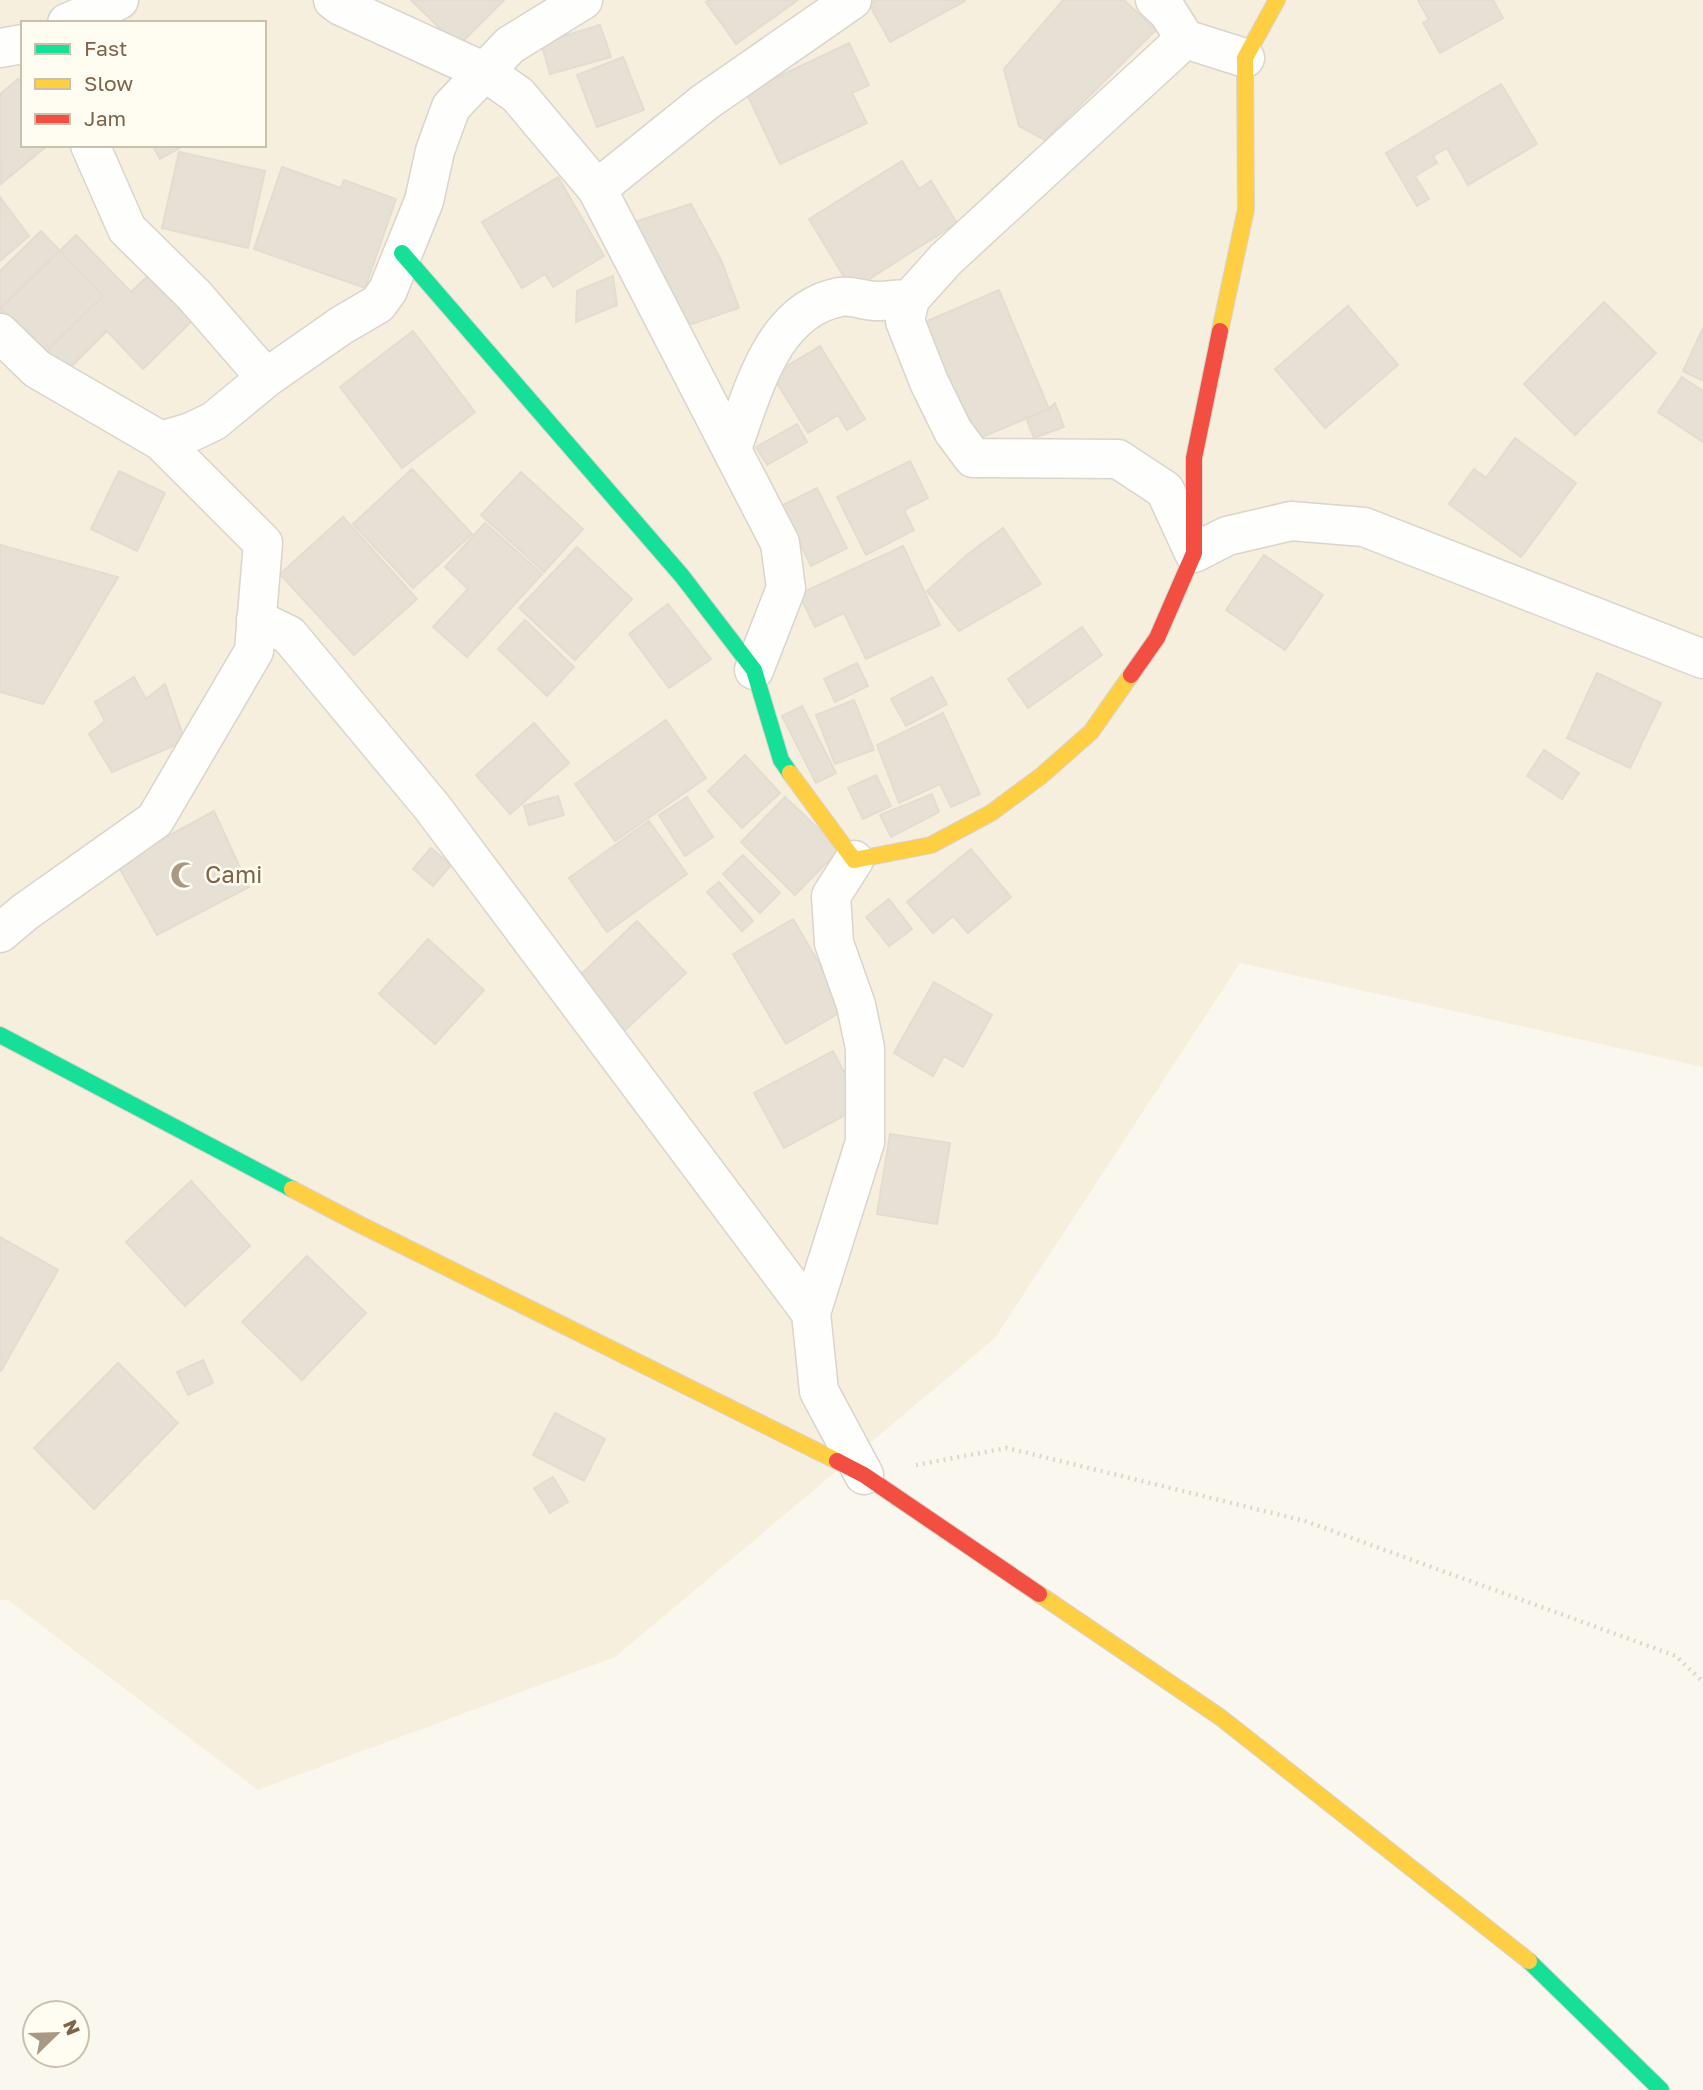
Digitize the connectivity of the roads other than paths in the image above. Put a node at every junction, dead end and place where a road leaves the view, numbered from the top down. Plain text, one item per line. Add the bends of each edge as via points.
1 (119, 0) edge
2 (333, 0) edge
3 (583, 0) edge
4 (852, 0) edge
5 (1156, 0) edge
6 (1277, 0) edge
7 (72, 21) edge
8 (1185, 39) junction
9 (21, 44) edge
10 (0, 48) edge
11 (1245, 58) junction
12 (485, 72) junction
13 (91, 147) edge
14 (597, 189) junction
15 (402, 253) junction
16 (910, 299) junction
17 (0, 333) edge
18 (265, 378) junction
19 (162, 441) junction
20 (732, 448) junction
21 (1194, 554) junction
22 (256, 619) junction
23 (1703, 659) edge
24 (754, 670) junction
25 (854, 860) junction
26 (0, 933) edge
27 (0, 1035) edge
28 (811, 1313) junction
29 (864, 1475) junction
30 (1661, 2090) edge

1 - 7 street
2 - 12 street
3 - 12 street via 510,45
4 - 14 street via 705,102
5 - 8 street
6 - 11 street
8 - 11 street
8 - 16 street via 946,259
9 - 10 street
11 - 21 street via 1246,209 1194,458
12 - 14 street via 517,95
12 - 15 street via 452,107 435,150 424,201
13 - 18 street via 127,229 194,295
14 - 20 street
15 - 18 street via 378,304
15 - 24 street via 682,576
16 - 20 street via 842,297 813,306 788,327 768,355
16 - 21 street via 905,321 914,345 953,431 973,458 1118,459 1166,490
17 - 19 street via 37,369
18 - 19 street via 214,421
19 - 22 street via 263,543
20 - 24 street via 780,543 786,589
21 - 23 street via 1227,536 1292,522 1364,527
21 - 25 street via 1157,638 1091,732 991,813 931,845
22 - 26 street via 254,651 155,820
22 - 28 street via 289,635 432,807
24 - 25 street via 781,761
25 - 28 street via 831,896 834,943 856,1005 865,1048 865,1142
27 - 29 street via 359,1224
28 - 29 street via 819,1391
29 - 30 street via 1220,1717 1531,1962

